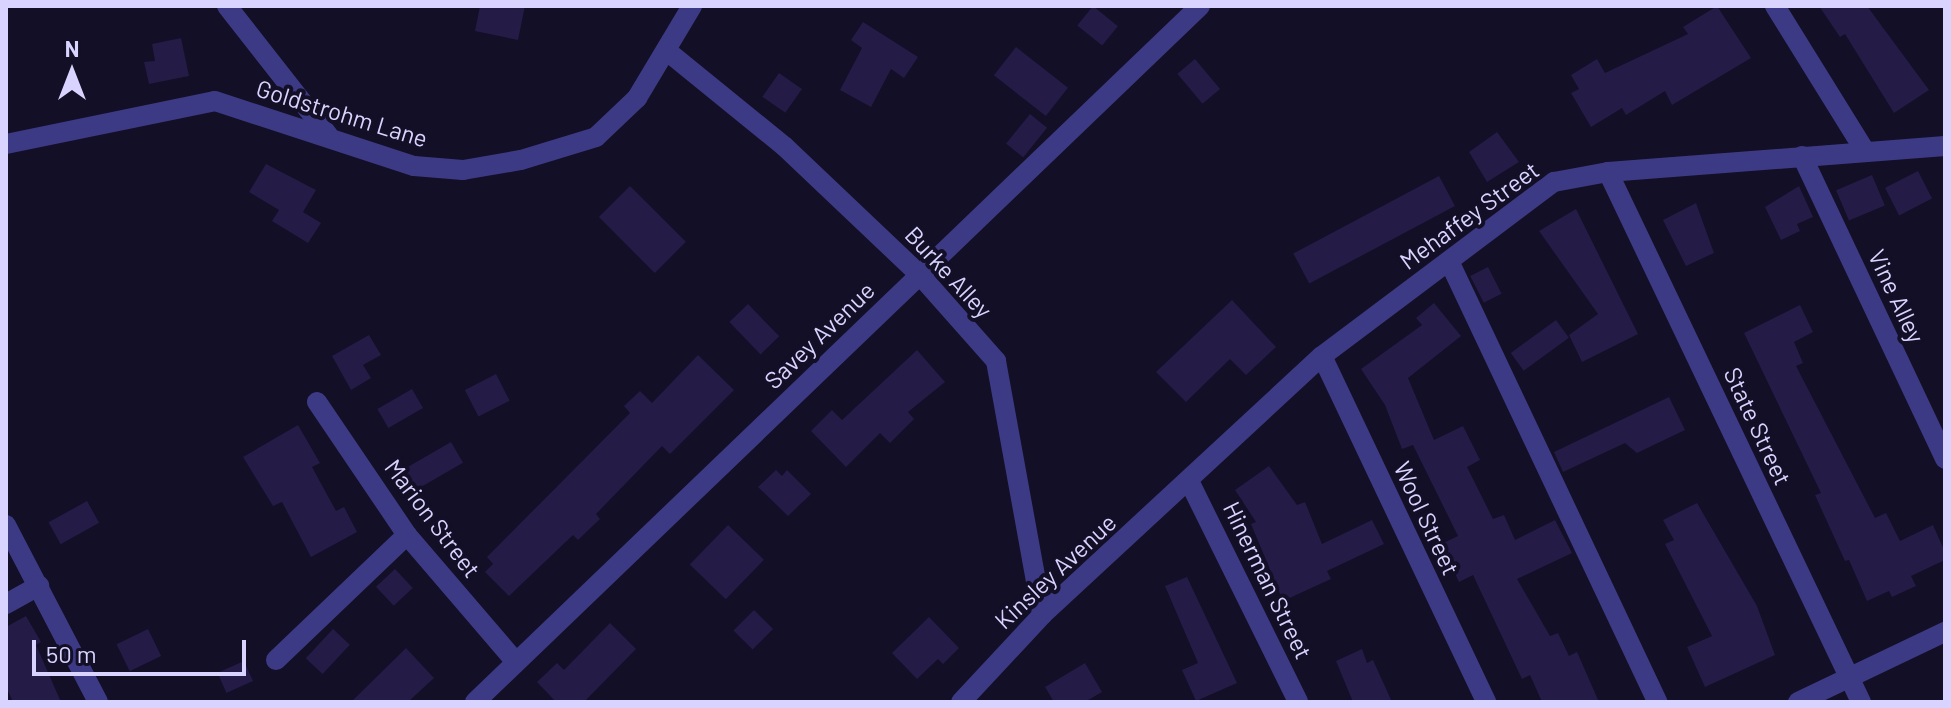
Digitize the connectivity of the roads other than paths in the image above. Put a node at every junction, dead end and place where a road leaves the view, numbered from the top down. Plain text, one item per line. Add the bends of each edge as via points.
1 (227, 6) edge
2 (692, 6) edge
3 (1200, 6) edge
4 (1775, 6) edge
5 (667, 51) junction
6 (328, 135) junction
7 (6, 144) edge
8 (1945, 146) edge
9 (1865, 151) junction
10 (1802, 156) junction
11 (1608, 172) junction
12 (1449, 261) junction
13 (920, 275) junction
14 (1322, 356) junction
15 (317, 402) dead end
16 (1945, 459) edge
17 (1189, 481) junction
18 (6, 525) edge
19 (407, 535) junction
20 (39, 586) junction
21 (6, 604) edge
22 (1042, 615) junction
23 (1945, 632) edge
24 (276, 660) dead end
25 (515, 661) junction
26 (1849, 677) junction
27 (98, 702) edge
28 (475, 702) edge
29 (961, 702) edge
30 (1298, 702) edge
31 (1486, 702) edge
32 (1657, 702) edge
33 (1798, 702) edge
34 (1861, 702) edge

1 - 6 street
2 - 5 street, Goldstrohm Lane
3 - 13 street, Savey Avenue
4 - 9 street
5 - 6 street, Goldstrohm Lane via 637,98 596,137 521,160 463,170 414,166
5 - 13 street, Burke Alley via 784,146
6 - 7 street, Goldstrohm Lane via 215,101
8 - 9 street, Mehaffey Street
9 - 10 street, Mehaffey Street
10 - 11 street, Mehaffey Street
10 - 16 street, Vine Alley
11 - 12 street, Mehaffey Street via 1554,182
11 - 26 street, State Street
12 - 14 street, Mehaffey Street
12 - 32 street
13 - 22 street, Burke Alley via 996,361
13 - 25 street, Savey Avenue
14 - 17 street, Mehaffey Street
14 - 31 street, Wool Street
15 - 19 street, Marion Street
17 - 22 street, Kinsley Avenue
17 - 30 street, Hinerman Street
18 - 20 street
19 - 24 street
19 - 25 street, Marion Street
20 - 21 street
20 - 27 street
22 - 29 street, Kinsley Avenue
23 - 26 street
25 - 28 street, Savey Avenue
26 - 33 street
26 - 34 street, State Street

